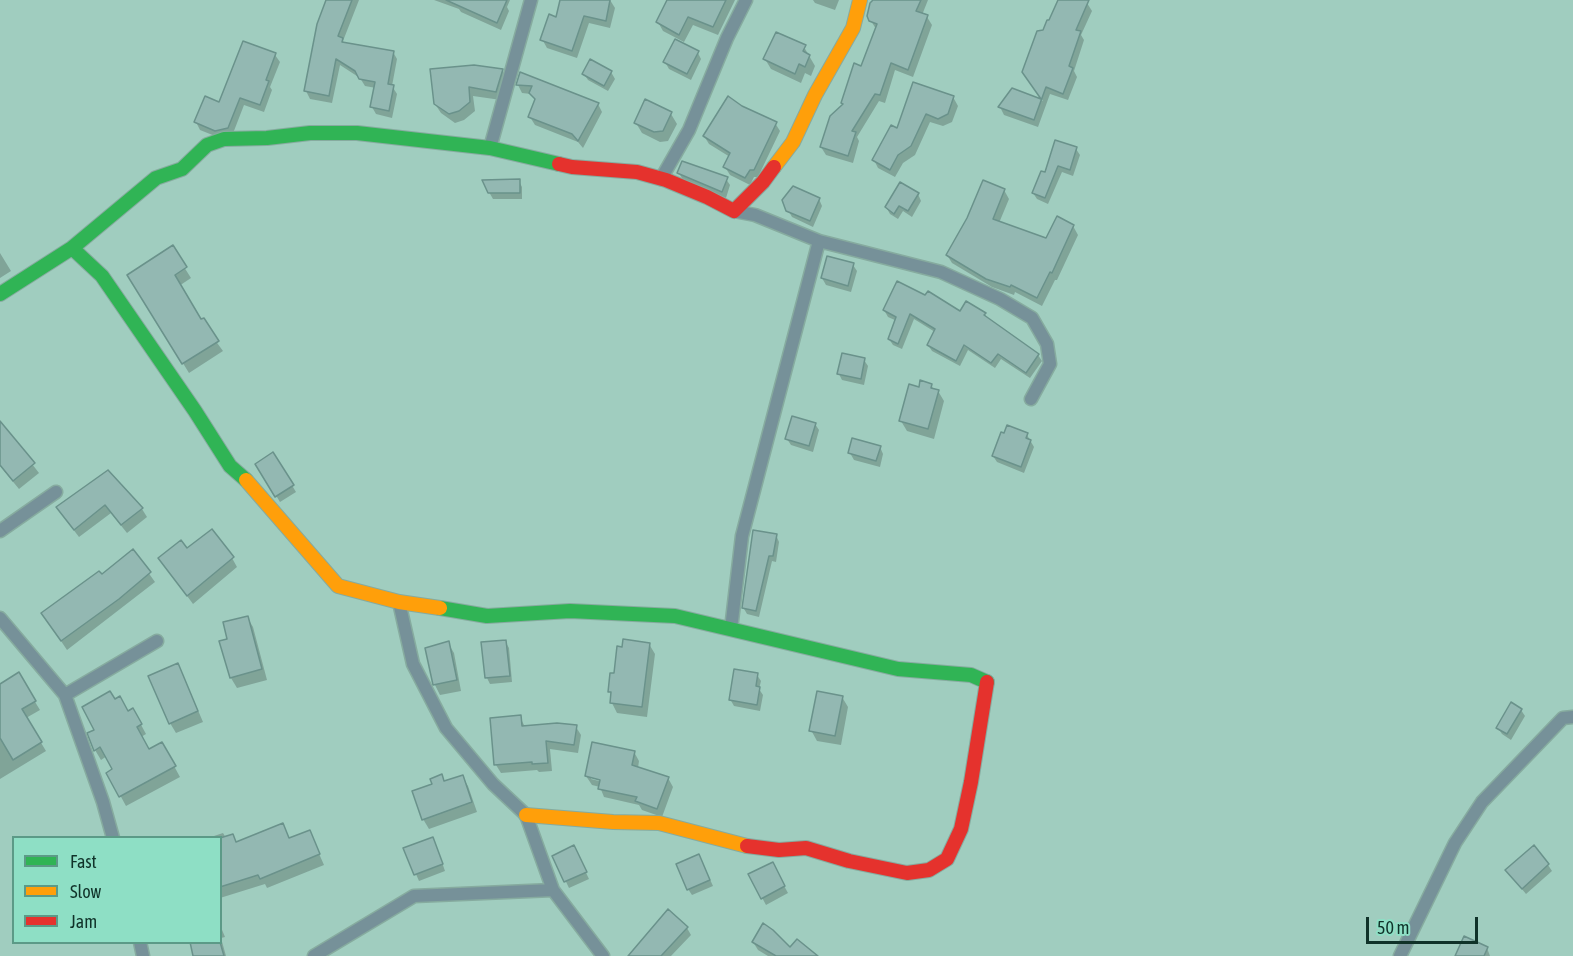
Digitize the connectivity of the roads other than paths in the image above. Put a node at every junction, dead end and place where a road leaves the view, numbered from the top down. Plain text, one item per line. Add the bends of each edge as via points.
1 (531, 0) edge
2 (747, 0) edge
3 (860, 0) edge
4 (490, 148) junction
5 (661, 179) junction
6 (734, 211) junction
7 (819, 241) junction
8 (72, 248) junction
9 (0, 294) edge
10 (1030, 399) dead end
11 (56, 492) dead end
12 (0, 531) edge
13 (399, 602) junction
14 (0, 618) edge
15 (731, 629) junction
16 (157, 641) dead end
17 (66, 695) junction
18 (1573, 717) edge
19 (526, 815) junction
20 (113, 836) edge
21 (553, 890) junction
22 (314, 956) edge
23 (603, 956) edge
24 (1400, 956) edge

1 - 4 street
2 - 5 street via 689,130
3 - 6 street via 853,28 793,142 763,182
4 - 5 street via 572,167 637,172
4 - 8 street via 357,133 224,139 207,145 183,169 156,178
5 - 6 street
6 - 7 street via 755,215
7 - 10 street via 941,272 1000,298 1032,318 1047,344 1050,364
7 - 15 street via 742,536
8 - 9 street
8 - 13 street via 102,276 230,466 338,586
11 - 12 street
13 - 15 street via 487,616 570,611 675,616
13 - 19 street via 413,664 446,728 493,784
14 - 17 street
15 - 19 street via 898,669 971,675 987,681 961,829 947,859 929,870 907,873 806,848 753,848 659,823
16 - 17 street
17 - 20 street
18 - 24 street via 1563,718 1482,802 1455,843
19 - 21 street
21 - 22 street via 414,896
21 - 23 street

